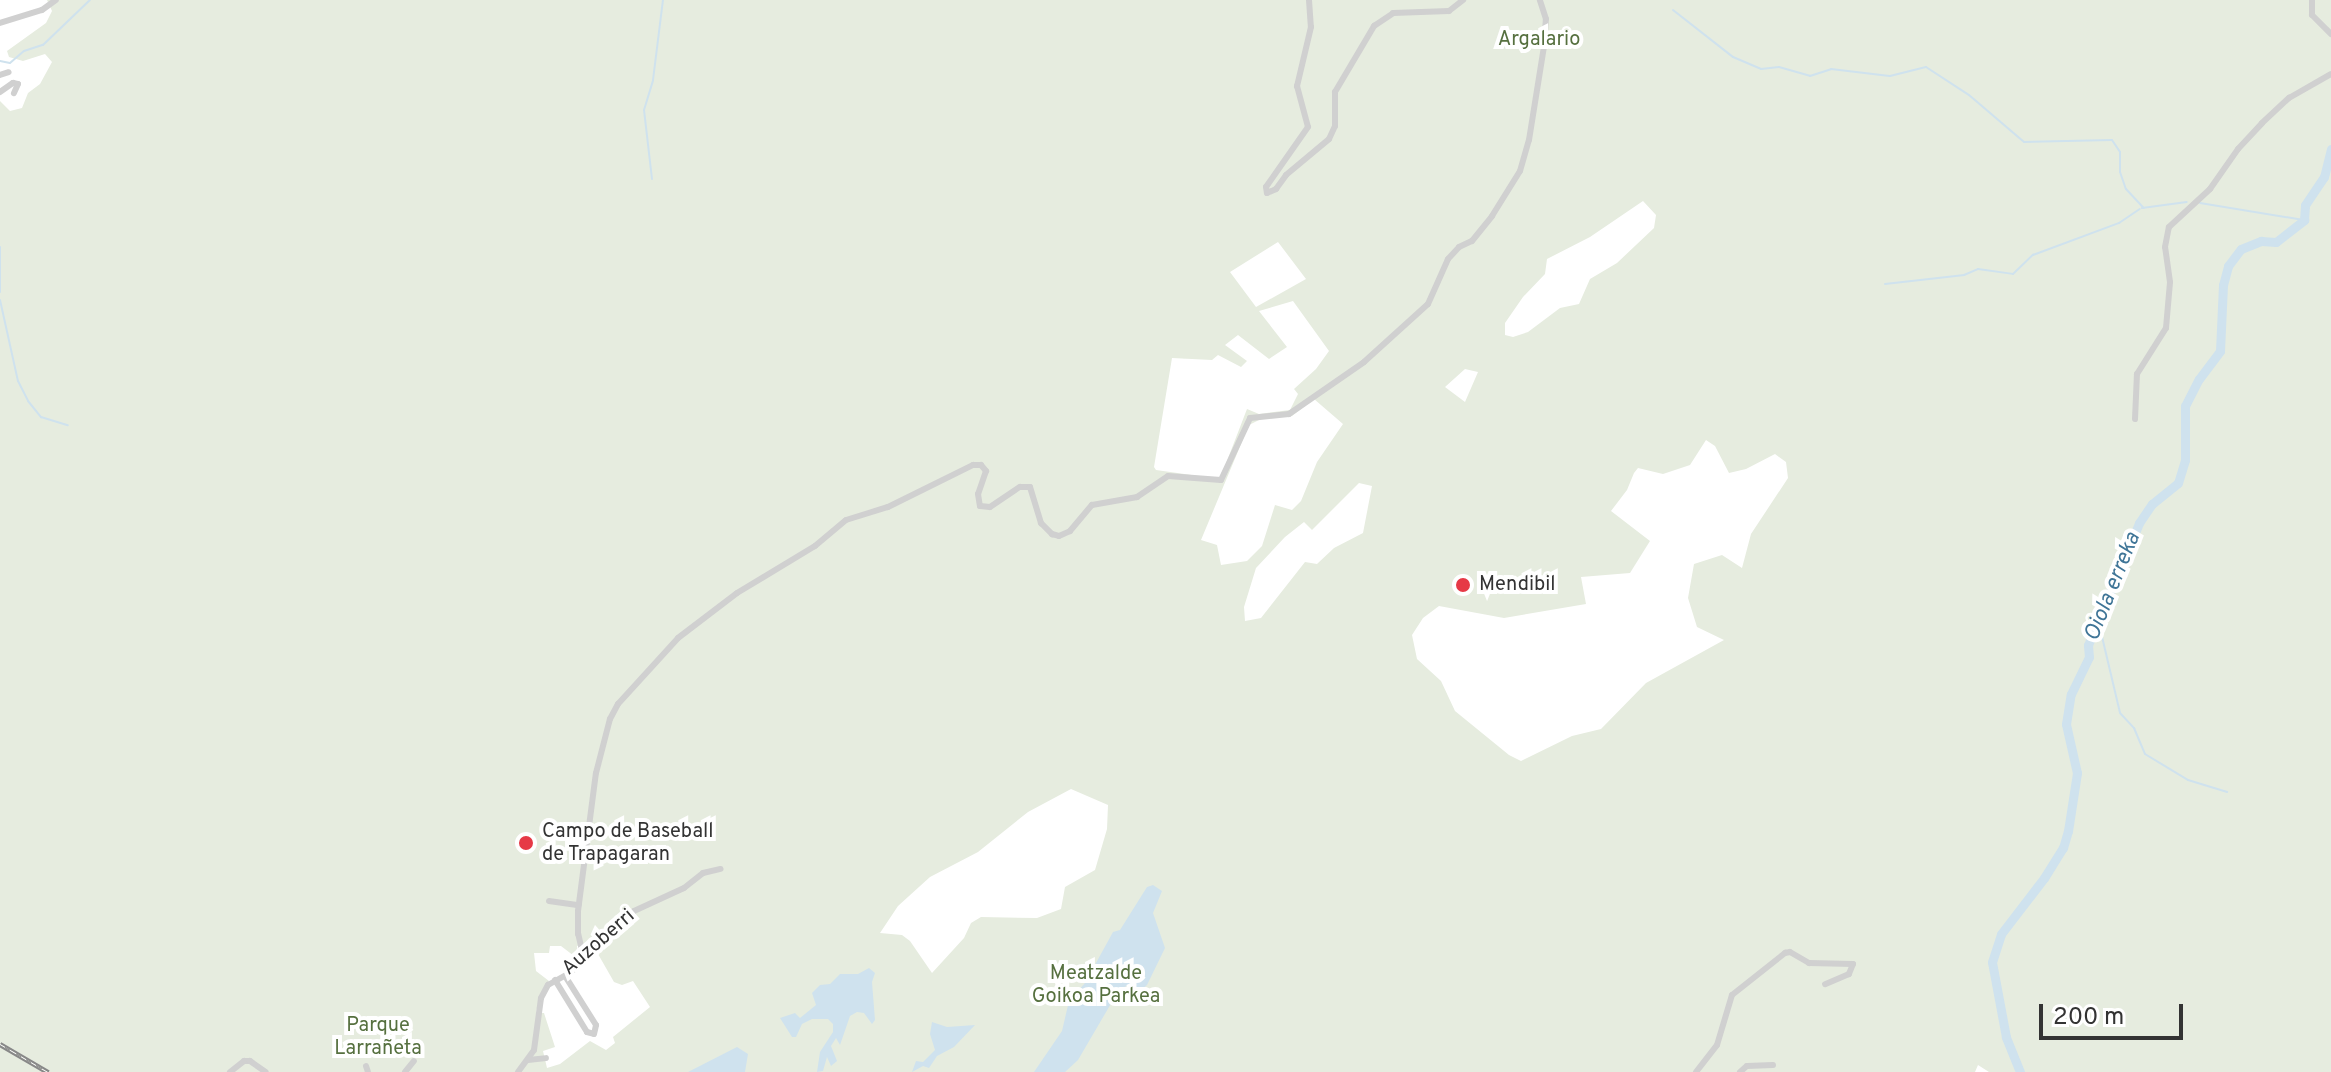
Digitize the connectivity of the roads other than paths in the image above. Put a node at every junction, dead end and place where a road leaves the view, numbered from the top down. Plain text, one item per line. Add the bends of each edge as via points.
1 (56, 0) edge
2 (1309, 0) edge
3 (1463, 0) edge
4 (1540, 0) edge
5 (2312, 0) edge
6 (0, 23) edge
7 (2331, 34) edge
8 (9, 72) dead end
9 (2331, 74) edge
10 (0, 75) edge
11 (0, 92) edge
12 (14, 93) dead end
13 (2135, 419) dead end
14 (721, 869) dead end
15 (549, 901) dead end
16 (579, 905) junction
17 (584, 959) junction
18 (565, 976) junction
19 (555, 980) junction
20 (1825, 984) dead end
21 (546, 1058) dead end
22 (528, 1060) junction
23 (414, 1061) dead end
24 (1773, 1065) dead end
25 (230, 1072) edge
26 (266, 1072) edge
27 (405, 1072) edge
28 (518, 1072) edge
29 (1696, 1072) edge
30 (1740, 1072) edge

1 - 6 street
2 - 3 street via 1311,27 1297,86 1308,127 1266,187 1267,193 1329,139 1335,126 1335,92 1374,26 1393,13 1449,11
4 - 16 street via 1546,19 1544,46 1520,171 1483,229 1448,259 1428,304 1364,362 1296,409 1250,418 1221,480 1168,476 1137,497 1092,505 1059,536 1041,523 1030,487 1020,487 990,507 980,506 986,471 973,465 888,507 846,520 815,546 737,593 690,627 614,711 596,773
5 - 7 street via 2312,15
8 - 10 street
9 - 13 street via 2289,98 2262,123 2210,189 2169,227 2166,328 2137,374
11 - 12 street via 13,83 18,84
14 - 17 street, Auzoberri via 703,873 634,911
15 - 16 street
16 - 17 street
17 - 18 street, Auzoberri
18 - 19 street, Auzoberri
18 - 19 street via 596,1025 594,1034 587,1032
19 - 22 street, Auzoberri via 541,998
20 - 29 street via 1849,974 1853,964 1809,963 1785,953 1732,995 1717,1045
21 - 22 street
22 - 28 street, Auzoberri
23 - 27 street
24 - 30 street via 1747,1066
25 - 26 street via 244,1061

